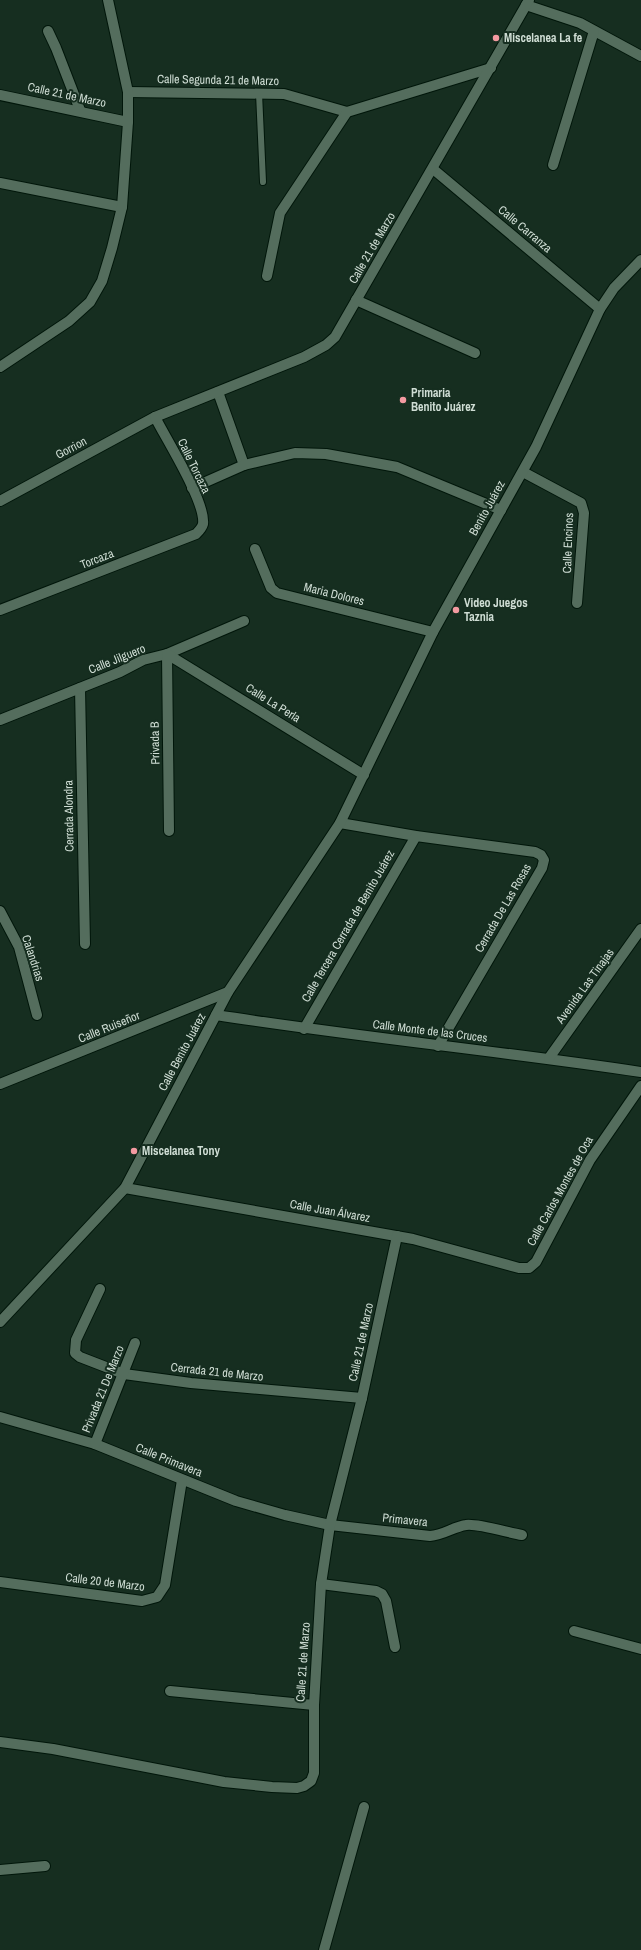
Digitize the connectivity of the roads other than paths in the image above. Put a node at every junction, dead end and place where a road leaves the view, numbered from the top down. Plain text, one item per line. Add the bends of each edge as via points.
1 (108, 0) edge
2 (528, 3) edge
3 (48, 31) dead end
4 (594, 31) junction
5 (641, 56) edge
6 (491, 68) junction
7 (128, 92) junction
8 (259, 93) junction
9 (0, 95) edge
10 (80, 110) junction
11 (347, 112) junction
12 (128, 122) junction
13 (553, 165) dead end
14 (433, 169) junction
15 (263, 182) dead end
16 (0, 183) edge
17 (122, 207) junction
18 (641, 260) edge
19 (267, 276) dead end
20 (356, 300) junction
21 (600, 310) junction
22 (475, 353) dead end
23 (0, 367) edge
24 (218, 392) junction
25 (155, 417) junction
26 (244, 466) junction
27 (523, 472) junction
28 (192, 488) junction
29 (0, 501) edge
30 (501, 510) junction
31 (201, 529) joint
32 (254, 549) dead end
33 (577, 603) dead end
34 (0, 610) edge
35 (244, 621) dead end
36 (433, 632) junction
37 (167, 654) junction
38 (80, 688) junction
39 (0, 720) edge
40 (364, 775) junction
41 (340, 823) junction
42 (170, 831) dead end
43 (416, 836) junction
44 (0, 911) edge
45 (641, 929) edge
46 (85, 944) dead end
47 (637, 944) edge
48 (228, 992) junction
49 (36, 1015) dead end
50 (216, 1015) junction
51 (304, 1029) junction
52 (438, 1046) junction
53 (549, 1058) junction
54 (641, 1072) edge
55 (0, 1084) edge
56 (641, 1086) edge
57 (125, 1188) junction
58 (397, 1236) junction
59 (529, 1268) joint
60 (100, 1289) dead end
61 (0, 1322) edge
62 (135, 1343) dead end
63 (124, 1374) junction
64 (362, 1398) junction
65 (0, 1417) edge
66 (95, 1444) junction
67 (182, 1480) junction
68 (330, 1524) junction
69 (522, 1535) dead end
70 (0, 1582) edge
71 (321, 1584) junction
72 (574, 1631) dead end
73 (395, 1647) dead end
74 (641, 1649) edge
75 (170, 1691) dead end
76 (314, 1705) junction
77 (0, 1742) edge
78 (364, 1807) dead end
79 (45, 1866) dead end
80 (0, 1870) edge
81 (324, 1950) edge

1 - 7 street
2 - 4 street
2 - 6 street, Calle 21 de Marzo
3 - 10 street
4 - 5 street
4 - 13 street
6 - 11 street
6 - 14 street, Calle 21 de Marzo
7 - 8 street, Calle Segunda 21 de Marzo
7 - 12 street
8 - 11 street, Calle Segunda 21 de Marzo via 296,96
8 - 15 lane
9 - 10 street, Calle 21 de Marzo
10 - 12 street, Calle 21 de Marzo
11 - 19 street via 280,213
12 - 17 street
14 - 20 street, Calle 21 de Marzo
14 - 21 street, Calle Carranza
16 - 17 street
17 - 23 street via 102,281 90,302 68,321
18 - 21 street, Benito Juárez via 614,288
20 - 22 street
20 - 24 street, Calle 21 de Marzo via 335,337 326,345 304,357
21 - 27 street, Benito Juárez
24 - 25 street, Calle 21 de Marzo
24 - 26 street
25 - 28 street, Calle Torcaza
25 - 29 street, Gorrion
26 - 28 street
26 - 30 street via 295,453 326,454 397,468
27 - 30 street, Benito Juárez
27 - 33 street, Calle Encinos via 581,504 584,513
28 - 31 street, Calle Torcaza via 201,510
30 - 36 street, Benito Juárez
31 - 34 street, Torcaza via 196,534
32 - 36 street, Maria Dolores via 271,588 277,593
35 - 37 street, Calle Jilguero
36 - 40 street, Benito Juárez
37 - 38 street, Calle Jilguero via 143,660
37 - 40 street, Calle La Perla
37 - 42 street, Privada B
38 - 39 street, Calle Jilguero
38 - 46 street, Cerrada Alondra
40 - 41 street, Calle Benito Juárez
41 - 43 street, Cerrada De Las Rosas
41 - 48 street, Calle Benito Juárez
43 - 51 street, Calle Tercera Cerrada de Benito Juárez
43 - 52 street, Cerrada De Las Rosas via 535,852 541,854 544,860 542,868
44 - 49 street, Calandrias via 19,947
45 - 47 street, Avenida Las Tinajas
47 - 53 street, Avenida Las Tinajas
48 - 50 street, Calle Benito Juárez
48 - 55 street, Calle Ruiseñor
50 - 51 street, Calle Monte de las Cruces
50 - 57 street, Calle Benito Juárez
51 - 52 street, Calle Monte de las Cruces
52 - 53 street, Calle Monte de las Cruces
53 - 54 street, Calle Monte de las Cruces
56 - 59 street, Calle Carlos Montes de Oca via 590,1160 536,1262
57 - 58 street, Calle Juan Álvarez
57 - 61 street, Calle Benito Juárez
58 - 59 street, Calle Juan Álvarez via 519,1268
58 - 64 street, Calle 21 de Marzo
60 - 63 street, Cerrada 21 de Marzo via 76,1340 75,1353
62 - 63 street, Privada 21 De Marzo
63 - 64 street, Cerrada 21 de Marzo via 191,1383
63 - 66 street, Privada 21 De Marzo
64 - 68 street, Calle 21 de Marzo
65 - 66 street, Calle Primavera
66 - 67 street, Calle Primavera
67 - 68 street, Calle Primavera via 236,1501
67 - 70 street, Calle 20 de Marzo via 165,1585 157,1597 142,1601
68 - 69 street, Primavera via 430,1536 469,1524
68 - 71 street, Calle 21 de Marzo
71 - 73 street via 382,1594 386,1601
71 - 76 street, Calle 21 de Marzo
72 - 74 street
75 - 76 street
76 - 77 street, Calle 21 de Marzo via 314,1773 308,1784 297,1788 224,1782 53,1749
78 - 81 street
79 - 80 street

